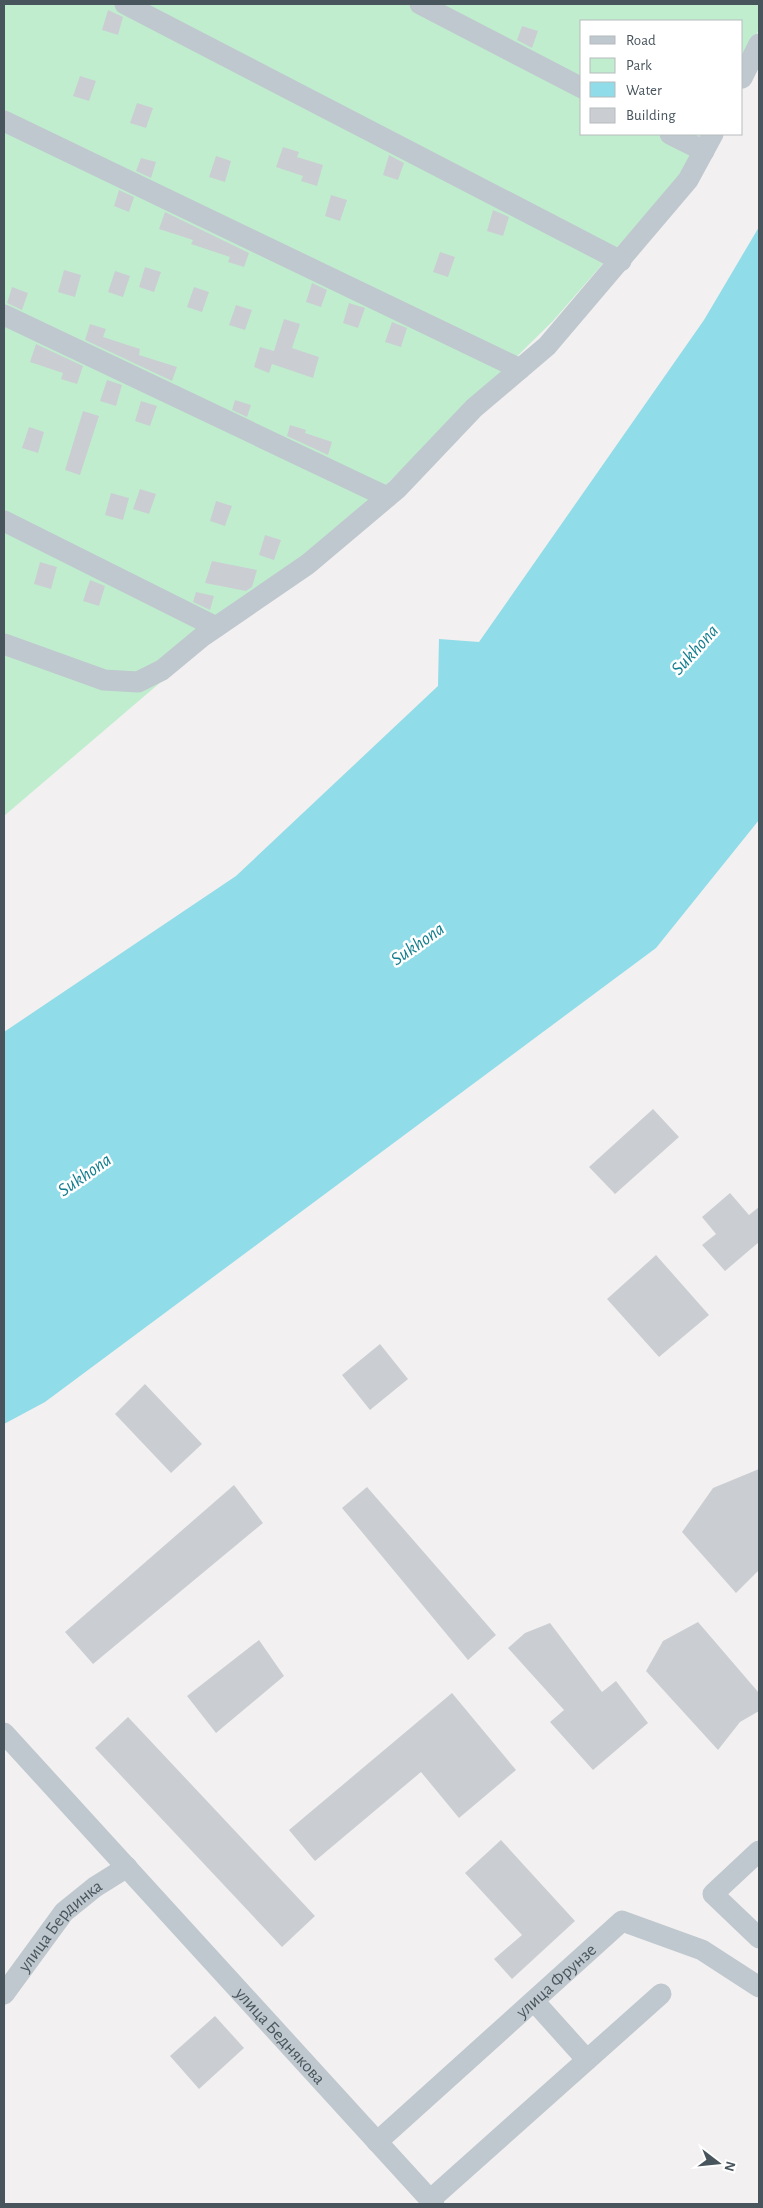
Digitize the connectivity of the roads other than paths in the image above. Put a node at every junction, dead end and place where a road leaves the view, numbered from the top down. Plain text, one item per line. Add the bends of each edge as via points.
1 (125, 4) edge
2 (420, 4) edge
3 (759, 44) edge
4 (743, 76) edge
5 (580, 87) edge
6 (4, 122) edge
7 (674, 135) edge
8 (708, 143) edge
9 (621, 260) junction
10 (4, 315) edge
11 (520, 369) junction
12 (387, 497) junction
13 (4, 521) edge
14 (216, 627) junction
15 (4, 644) edge
16 (4, 1733) edge
17 (759, 1851) edge
18 (127, 1868) junction
19 (759, 1938) edge
20 (759, 1987) edge
21 (4, 1994) edge
22 (661, 1994) dead end
23 (534, 2001) junction
24 (587, 2060) junction
25 (377, 2142) junction
26 (432, 2202) edge

1 - 9 street
2 - 5 street
3 - 4 street
6 - 11 street
7 - 8 street
8 - 9 street via 688,180
9 - 11 street via 547,346
10 - 12 street
11 - 12 street via 474,408
12 - 14 street via 308,564
13 - 14 street
14 - 15 street via 162,670 138,682 104,680
16 - 18 street, улица Беднякова
17 - 19 street via 713,1894
18 - 21 street, улица Бердинка via 95,1887 64,1912
18 - 25 street, улица Беднякова
20 - 23 street, улица Фрунзе via 702,1950 622,1921
22 - 24 street
23 - 24 street
23 - 25 street, улица Фрунзе
24 - 26 street
25 - 26 street, улица Беднякова

